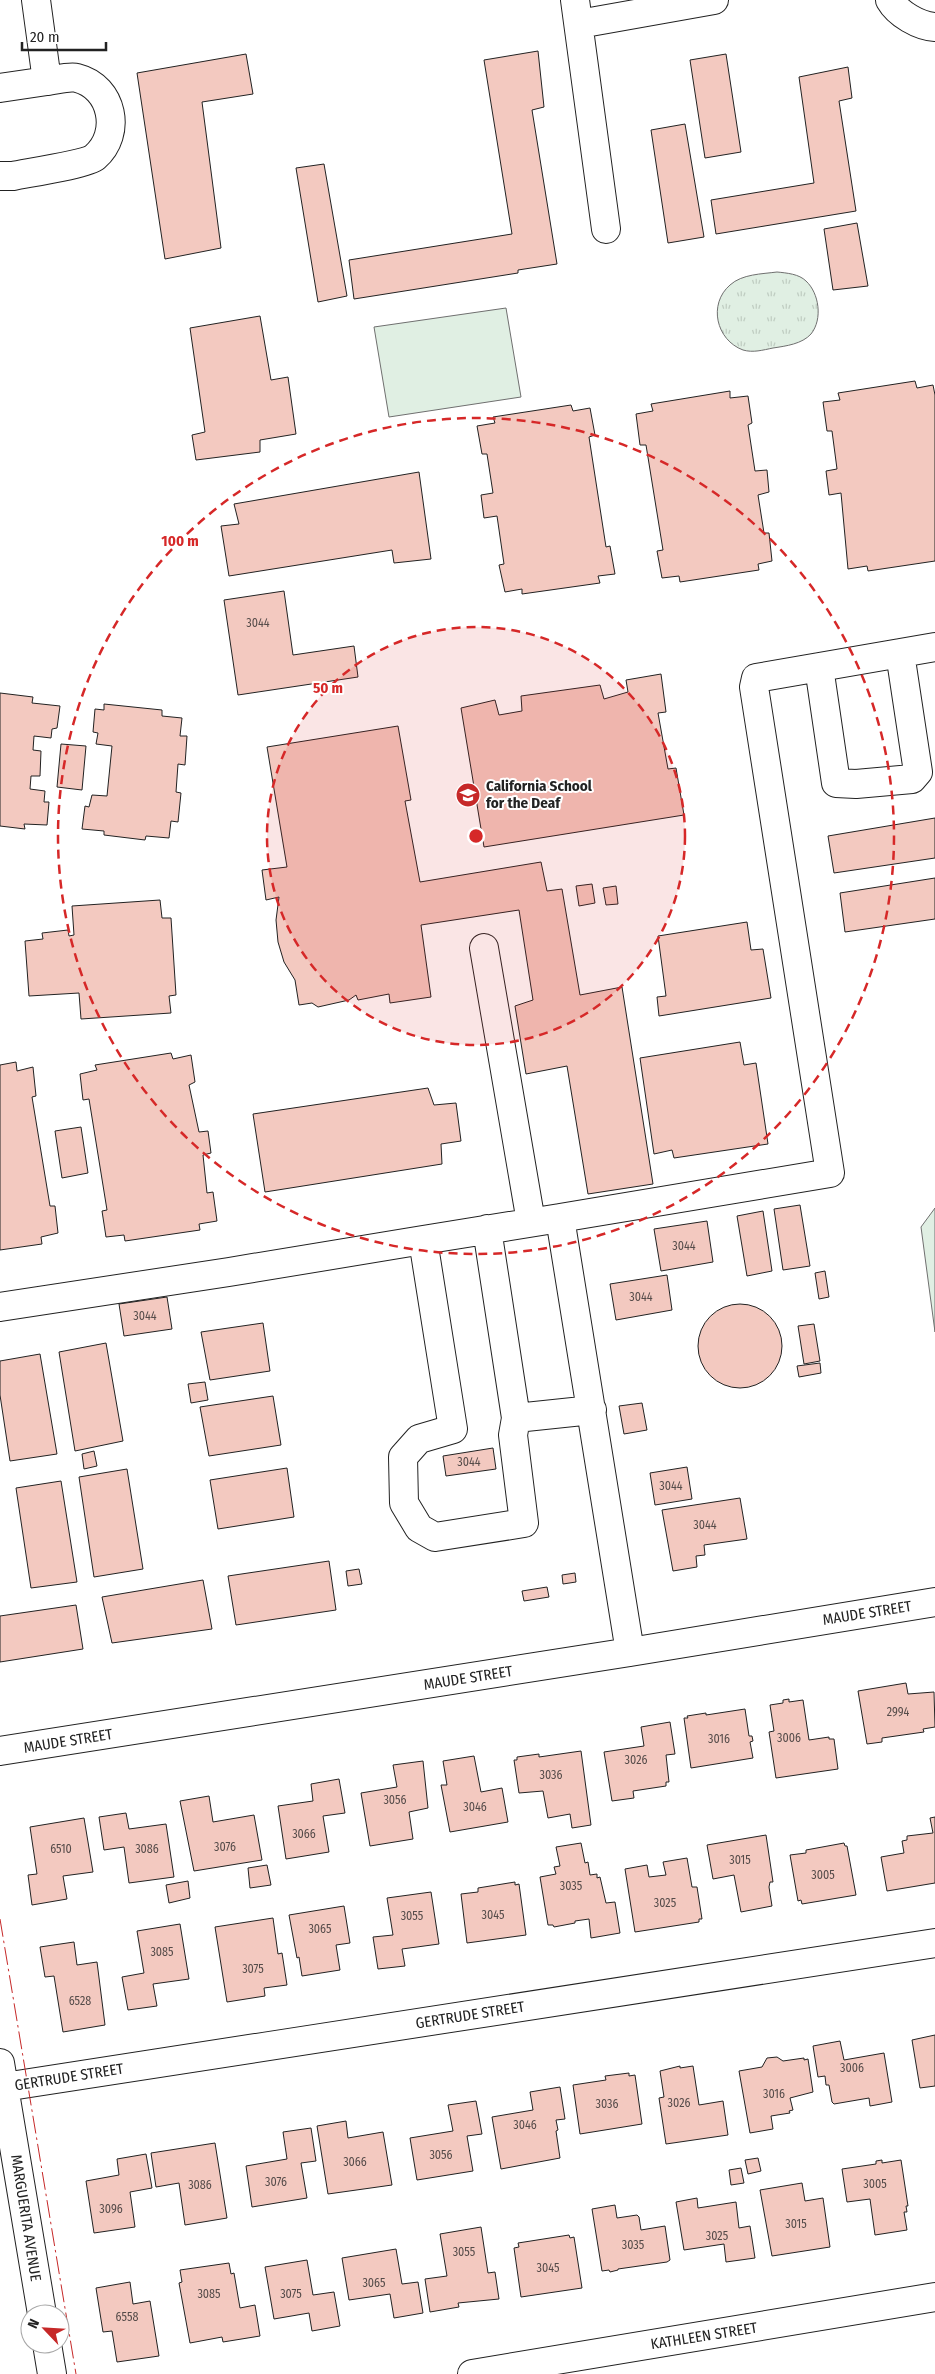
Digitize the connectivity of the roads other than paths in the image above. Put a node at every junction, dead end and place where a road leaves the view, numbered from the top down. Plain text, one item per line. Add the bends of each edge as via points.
1 (36, 0) edge
2 (714, 0) edge
3 (890, 0) edge
4 (577, 12) edge
5 (935, 27) edge
6 (47, 81) junction
7 (0, 88) edge
8 (0, 176) edge
9 (606, 229) dead end
10 (935, 647) edge
11 (900, 653) junction
12 (819, 667) junction
13 (484, 948) dead end
14 (560, 1218) junction
15 (532, 1222) junction
16 (488, 1229) junction
17 (423, 1240) junction
18 (0, 1307) edge
19 (592, 1410) junction
20 (516, 1418) junction
21 (935, 1602) edge
22 (630, 1652) junction
23 (0, 1751) edge
24 (935, 1943) edge
25 (2, 2075) edge
26 (935, 2297) edge
27 (40, 2304) edge
28 (49, 2354) edge
29 (52, 2374) edge
30 (472, 2374) edge

1 - 6 street
2 - 4 street
3 - 5 street via 895,8 910,18
4 - 9 street
6 - 7 street
6 - 8 street via 76,78 93,84 107,101 112,124 106,145 94,159
10 - 11 street
11 - 12 street
11 - 12 street via 918,772 912,779 836,783
12 - 14 street via 756,678 754,688 830,1173
13 - 15 street
14 - 15 street
14 - 19 street
15 - 16 street
16 - 17 street
16 - 20 street
17 - 18 street
17 - 20 street via 453,1429 419,1439 403,1457 404,1504 419,1528 435,1537 524,1523 513,1435
19 - 20 street
19 - 22 street
21 - 22 street, MAUDE STREET
22 - 23 street, MAUDE STREET
24 - 25 street, GERTRUDE STREET
25 - 27 street, MARGUERITA AVENUE
26 - 30 street, KATHLEEN STREET
28 - 29 street

